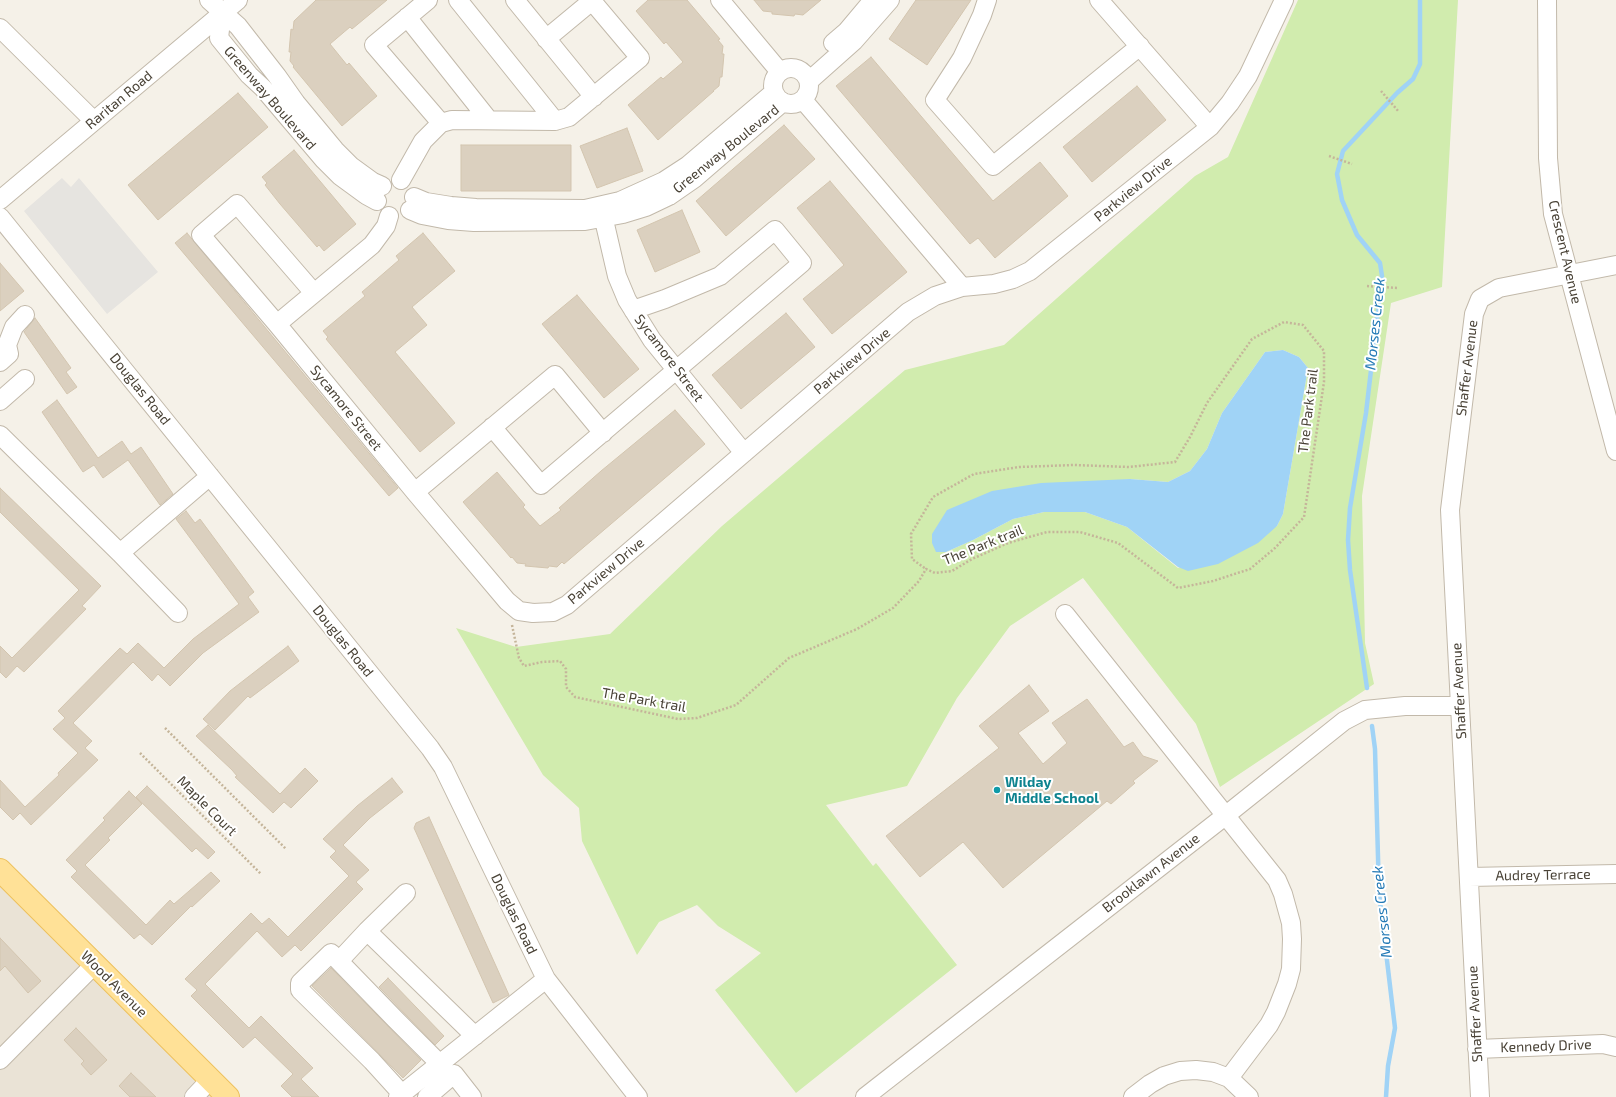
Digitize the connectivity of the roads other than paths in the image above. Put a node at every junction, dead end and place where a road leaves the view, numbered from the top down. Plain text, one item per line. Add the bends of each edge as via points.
1 (209, 0) edge
2 (238, 0) edge
3 (428, 0) edge
4 (458, 0) edge
5 (515, 0) edge
6 (593, 0) edge
7 (720, 0) edge
8 (873, 0) edge
9 (890, 0) edge
10 (987, 0) edge
11 (1099, 0) edge
12 (1284, 0) edge
13 (1547, 0) edge
14 (222, 13) junction
15 (407, 17) junction
16 (0, 28) edge
17 (546, 39) junction
18 (1140, 46) junction
19 (780, 72) junction
20 (277, 76) junction
21 (805, 76) junction
22 (263, 88) junction
23 (594, 97) junction
24 (778, 97) junction
25 (803, 100) junction
26 (488, 119) junction
27 (94, 121) junction
28 (555, 121) junction
29 (441, 123) junction
30 (1210, 127) junction
31 (400, 180) junction
32 (379, 193) junction
33 (2, 195) edge
34 (412, 204) junction
35 (602, 213) junction
36 (389, 216) junction
37 (0, 217) edge
38 (1616, 265) edge
39 (1568, 273) junction
40 (962, 288) junction
41 (314, 293) junction
42 (633, 310) junction
43 (25, 315) dead end
44 (277, 324) junction
45 (0, 362) edge
46 (676, 371) junction
47 (25, 379) dead end
48 (0, 401) edge
49 (492, 428) junction
50 (603, 433) junction
51 (0, 435) edge
52 (1616, 451) edge
53 (744, 453) junction
54 (210, 476) junction
55 (415, 492) junction
56 (120, 553) junction
57 (178, 613) dead end
58 (1065, 614) dead end
59 (1459, 706) junction
60 (1226, 816) junction
61 (0, 870) edge
62 (1616, 874) edge
63 (1469, 877) junction
64 (406, 893) dead end
65 (368, 931) junction
66 (339, 961) junction
67 (94, 964) junction
68 (546, 980) junction
69 (475, 1036) junction
70 (1616, 1046) edge
71 (1477, 1049) junction
72 (0, 1060) edge
73 (440, 1064) junction
74 (1229, 1078) junction
75 (211, 1080) junction
76 (400, 1095) edge
77 (194, 1097) edge
78 (228, 1097) edge
79 (426, 1097) edge
80 (472, 1097) edge
81 (638, 1097) edge
82 (865, 1097) edge
83 (1133, 1097) edge
84 (1249, 1097) edge
85 (1480, 1097) edge

1 - 14 street
2 - 14 street, Raritan Road
3 - 15 street
4 - 28 street
5 - 17 street
6 - 17 street
6 - 23 street via 640,58
7 - 19 street
8 - 21 street
9 - 21 street via 854,42
10 - 18 street via 962,58 935,100 993,166
11 - 18 street
12 - 30 street, Parkview Drive via 1248,76
13 - 39 street, Crescent Avenue via 1548,158 1553,214
14 - 20 street, Greenway Boulevard via 238,26
14 - 22 street, Greenway Boulevard via 219,38
14 - 27 street, Raritan Road
15 - 26 street
15 - 29 street via 374,45
16 - 27 street
17 - 23 street
18 - 30 street
19 - 21 street via 790,68
19 - 24 street via 774,81
20 - 22 street
20 - 32 street, Greenway Boulevard via 335,150 351,166 374,182
21 - 25 street via 808,93
22 - 32 street, Greenway Boulevard via 340,176 366,195
23 - 28 street via 569,117
24 - 25 street via 795,104
24 - 35 street, Greenway Boulevard via 695,178 669,196 646,207
25 - 40 street
26 - 28 street
26 - 29 street via 452,120
27 - 33 street, Raritan Road
29 - 31 street via 423,141
30 - 40 street, Parkview Drive via 1030,271 994,284
31 - 32 street via 390,180
31 - 34 street via 410,186
32 - 36 street via 380,209
34 - 35 street, Greenway Boulevard via 422,215 474,222 585,222
34 - 36 street via 401,216
35 - 42 street, Sycamore Street via 616,276
36 - 41 street via 386,226 372,245
37 - 54 street, Douglas Road
38 - 39 street
39 - 52 street, Crescent Avenue
39 - 59 street, Shaffer Avenue via 1499,288 1480,299 1474,314 1450,510
40 - 53 street, Parkview Drive via 935,296 908,312
41 - 44 street
41 - 44 street, Sycamore Street via 237,204 201,235
42 - 46 street, Sycamore Street
42 - 46 street via 720,276 775,230 802,263
43 - 45 street via 14,326 7,345 9,354
44 - 55 street, Sycamore Street
46 - 50 street
46 - 53 street, Sycamore Street
47 - 48 street
49 - 50 street via 541,485
49 - 50 street via 554,375
49 - 55 street
51 - 56 street
53 - 55 street, Parkview Drive via 567,605 552,612 534,614 519,611 507,601
54 - 56 street
54 - 68 street, Douglas Road via 443,767
56 - 57 street
58 - 60 street
59 - 60 street, Brooklawn Avenue via 1405,706 1365,710 1344,721
59 - 63 street, Shaffer Avenue
60 - 74 street via 1277,880 1288,908 1292,938 1291,969 1283,998 1269,1025
60 - 82 street, Brooklawn Avenue
61 - 67 main road, Wood Avenue
62 - 63 street, Audrey Terrace
63 - 71 street, Shaffer Avenue
64 - 65 street
65 - 66 street
65 - 69 street
66 - 73 street
66 - 76 street via 331,953 300,983 300,990 372,1061
67 - 72 street
67 - 75 main road, Wood Avenue
68 - 69 street
68 - 81 street, Douglas Road
69 - 73 street
70 - 71 street, Kennedy Drive via 1603,1044
71 - 85 street, Shaffer Avenue
73 - 76 street
74 - 83 street via 1213,1072 1180,1071 1164,1076
74 - 84 street
75 - 77 street
75 - 78 main road, Wood Avenue
79 - 80 street via 454,1074

